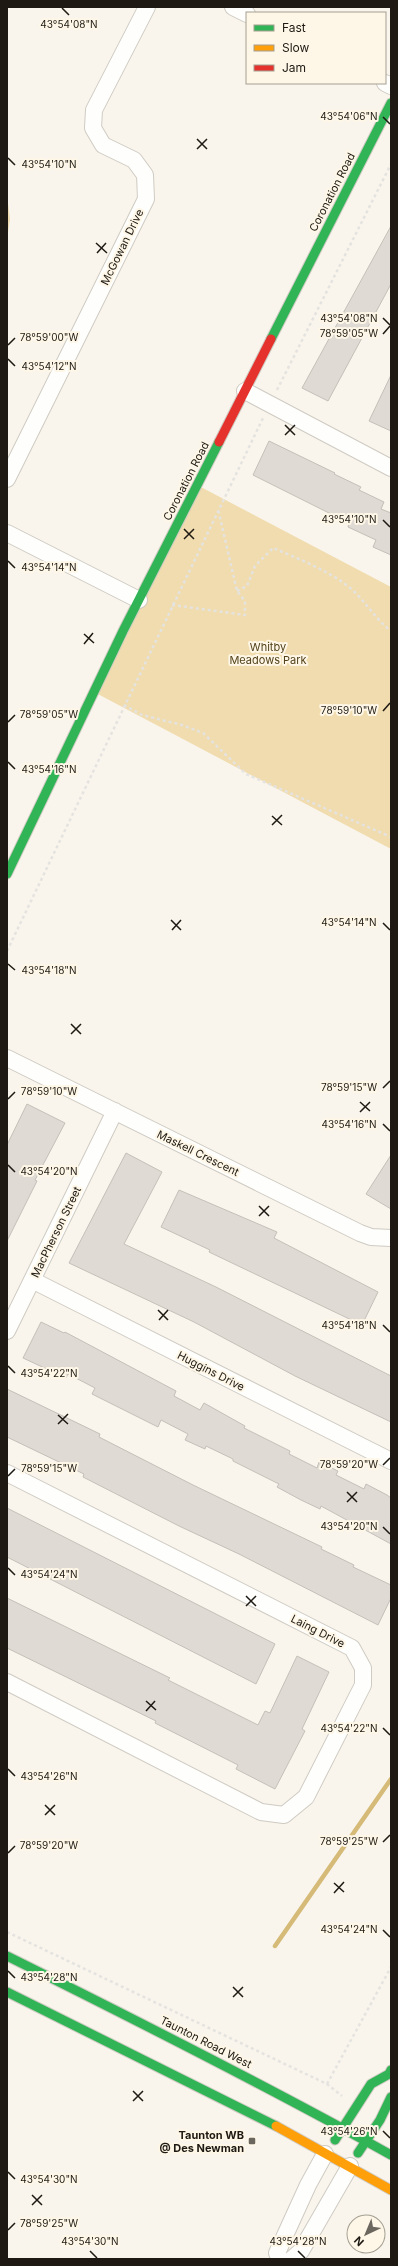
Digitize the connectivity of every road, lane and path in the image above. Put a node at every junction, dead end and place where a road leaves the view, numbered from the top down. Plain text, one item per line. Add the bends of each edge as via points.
1 (147, 7) edge
2 (233, 7) edge
3 (246, 14) edge
4 (391, 103) edge
5 (391, 164) edge
6 (282, 380) dead end
7 (245, 392) junction
8 (260, 424) dead end
9 (391, 468) edge
10 (7, 479) edge
11 (218, 509) junction
12 (7, 534) edge
13 (237, 591) junction
14 (139, 600) junction
15 (172, 605) junction
16 (391, 632) edge
17 (124, 705) junction
18 (391, 838) edge
19 (7, 874) edge
20 (7, 951) edge
21 (7, 1058) edge
22 (114, 1111) junction
23 (391, 1238) edge
24 (32, 1280) junction
25 (7, 1331) edge
26 (391, 1461) edge
27 (7, 1473) edge
28 (7, 1682) edge
29 (7, 1932) edge
30 (7, 1956) edge
31 (391, 1967) edge
32 (7, 1992) edge
33 (390, 2072) edge
34 (327, 2084) junction
35 (391, 2087) edge
36 (391, 2097) edge
37 (358, 2108) junction
38 (343, 2129) junction
39 (366, 2141) junction
40 (326, 2154) junction
41 (391, 2155) edge
42 (350, 2166) junction
43 (391, 2190) edge
44 (280, 2259) edge
45 (292, 2259) edge

1 - 10 street, McGowan Drive via 94,110 92,128 103,145 134,160 145,175 146,199
2 - 3 street
4 - 7 street, Coronation Road
5 - 6 path
7 - 9 street
7 - 14 street, Coronation Road
8 - 11 path
11 - 13 path
11 - 15 path
12 - 14 street
13 - 15 path via 245,601 245,615
13 - 16 path via 248,586 255,566 273,548 349,587
14 - 19 street, Coronation Road
15 - 17 path
17 - 18 path via 142,714 182,724 203,733 246,774
17 - 20 path
21 - 22 street, Maskell Crescent
22 - 23 street, Maskell Crescent via 360,1233
22 - 24 street, MacPherson Street
24 - 25 street, MacPherson Street
24 - 26 street, Huggins Drive
27 - 28 street, Laing Drive via 352,1648 363,1668 363,1684 306,1797 284,1815 261,1812
29 - 34 path
30 - 38 street, Taunton Road West via 133,2018
31 - 34 path
32 - 40 street
33 - 35 street
33 - 37 street via 371,2084
34 - 37 path
36 - 39 street
37 - 38 street
38 - 39 street, Taunton Road West
38 - 40 street
39 - 41 street, Taunton Road West
39 - 42 street
40 - 42 street
40 - 44 street via 308,2185 277,2253
42 - 43 street
42 - 45 street via 301,2251

